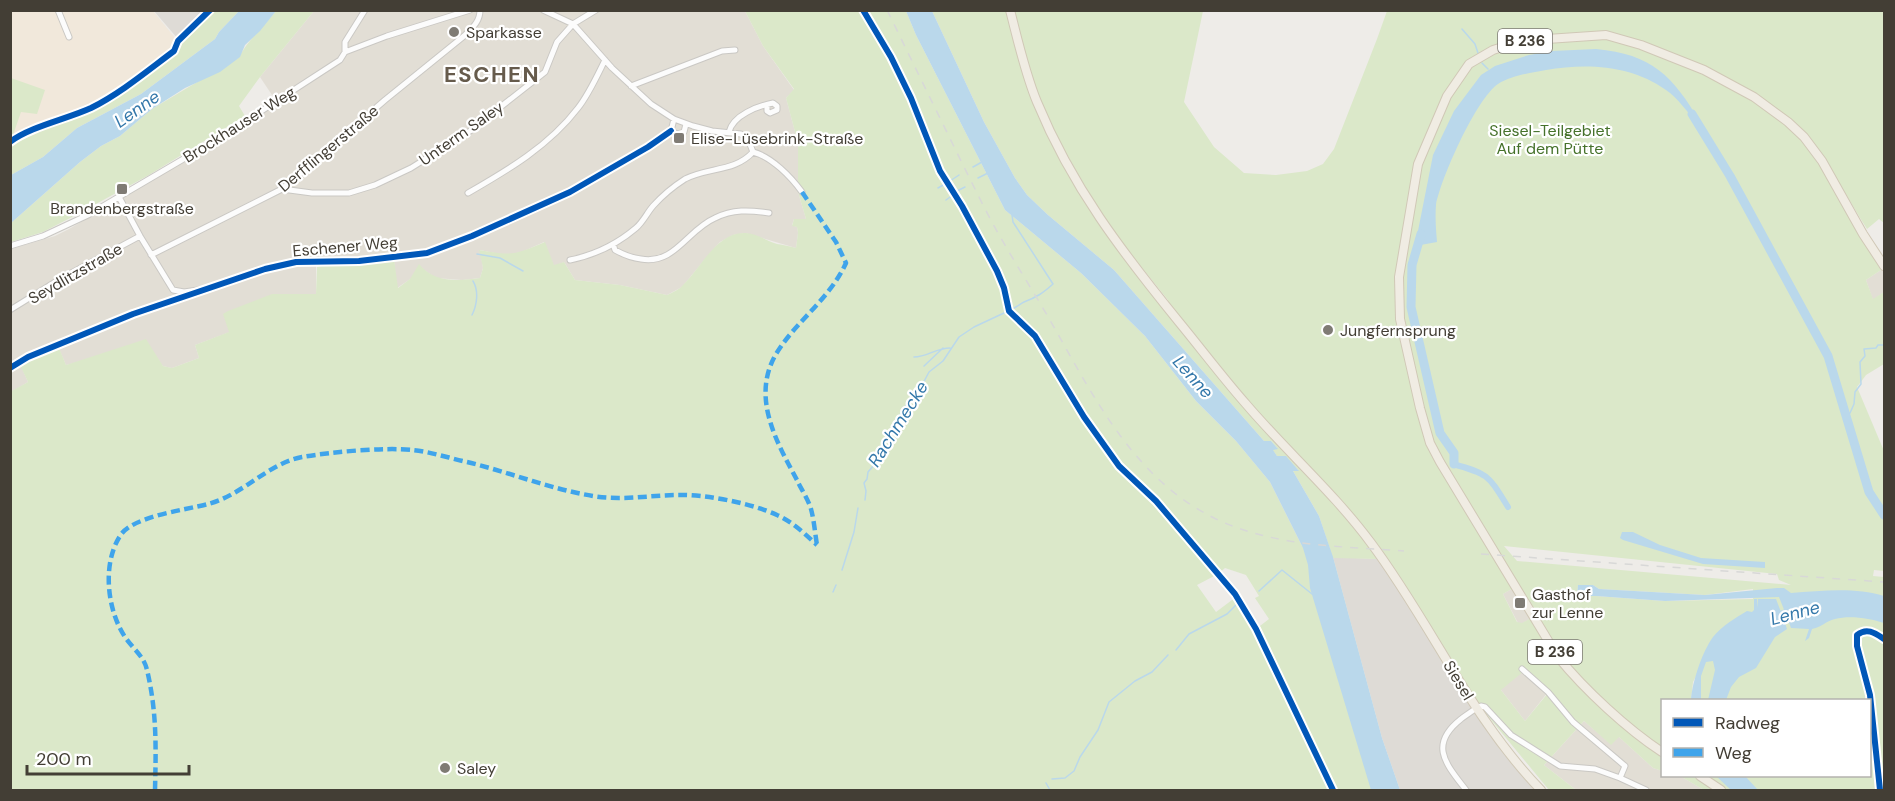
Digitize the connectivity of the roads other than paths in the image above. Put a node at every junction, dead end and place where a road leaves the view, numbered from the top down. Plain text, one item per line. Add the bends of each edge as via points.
1 (58, 10) edge
2 (365, 10) edge
3 (470, 10) edge
4 (480, 10) edge
5 (543, 10) edge
6 (596, 10) edge
7 (1011, 10) edge
8 (573, 24) junction
9 (69, 37) dead end
10 (735, 50) dead end
11 (345, 52) junction
12 (606, 60) junction
13 (631, 86) junction
14 (767, 105) dead end
15 (674, 119) junction
16 (686, 125) junction
17 (671, 130) junction
18 (729, 132) junction
19 (753, 152) junction
20 (282, 189) junction
21 (802, 192) dead end
22 (468, 193) dead end
23 (119, 197) junction
24 (769, 213) dead end
25 (140, 236) junction
26 (613, 244) junction
27 (10, 246) edge
28 (151, 255) junction
29 (570, 260) dead end
30 (1884, 266) edge
31 (203, 290) junction
32 (10, 310) edge
33 (10, 368) edge
34 (1522, 669) dead end
35 (1476, 708) junction
36 (1661, 751) edge
37 (1701, 777) edge
38 (1620, 778) junction
39 (1466, 790) edge
40 (1541, 790) edge
41 (1646, 790) edge
42 (1720, 790) edge

1 - 9 street
2 - 11 street via 345,42
3 - 11 street, Brockhauser Weg
4 - 20 street, Derfflingerstraße via 476,25 464,36
5 - 8 street
6 - 8 street
7 - 35 main road, Siesel via 1036,100 1101,222 1246,404 1370,542
8 - 12 street
8 - 20 street, Unterm Saley via 557,42 545,72 470,131 411,168 349,193
10 - 13 street via 722,51
11 - 23 street, Brockhauser Weg via 340,60 226,134
12 - 13 street
12 - 22 street via 577,109 548,140
13 - 15 street
14 - 18 street via 736,119
15 - 16 street
15 - 17 street
16 - 17 street via 681,135
16 - 18 street
17 - 31 street, Eschener Weg via 570,192 427,253 358,261 296,262
18 - 19 street via 748,139
19 - 21 street via 777,166
19 - 26 street via 742,163 685,180 654,205 637,227
20 - 28 street, Derfflingerstraße
23 - 25 street
23 - 27 street, Brockhauser Weg via 44,236
24 - 26 street via 743,210 714,218 668,256 655,260 631,258 615,250
25 - 28 street
25 - 32 street, Seydlitzstraße
26 - 29 street
28 - 31 street via 172,290
30 - 36 main road, B 236 via 1822,161 1788,122 1754,97 1713,75 1641,45 1606,35 1509,45 1469,64 1447,96 1418,164 1399,277 1400,319 1431,443 1558,657 1629,727
31 - 33 street, Eschener Weg via 123,318
34 - 38 street via 1573,722 1625,766
35 - 38 street, Siesel via 1485,707 1511,735 1560,766 1595,769
35 - 39 street via 1451,727 1442,746 1445,761
35 - 40 main road via 1506,751
37 - 42 main road
38 - 41 street, Siesel

